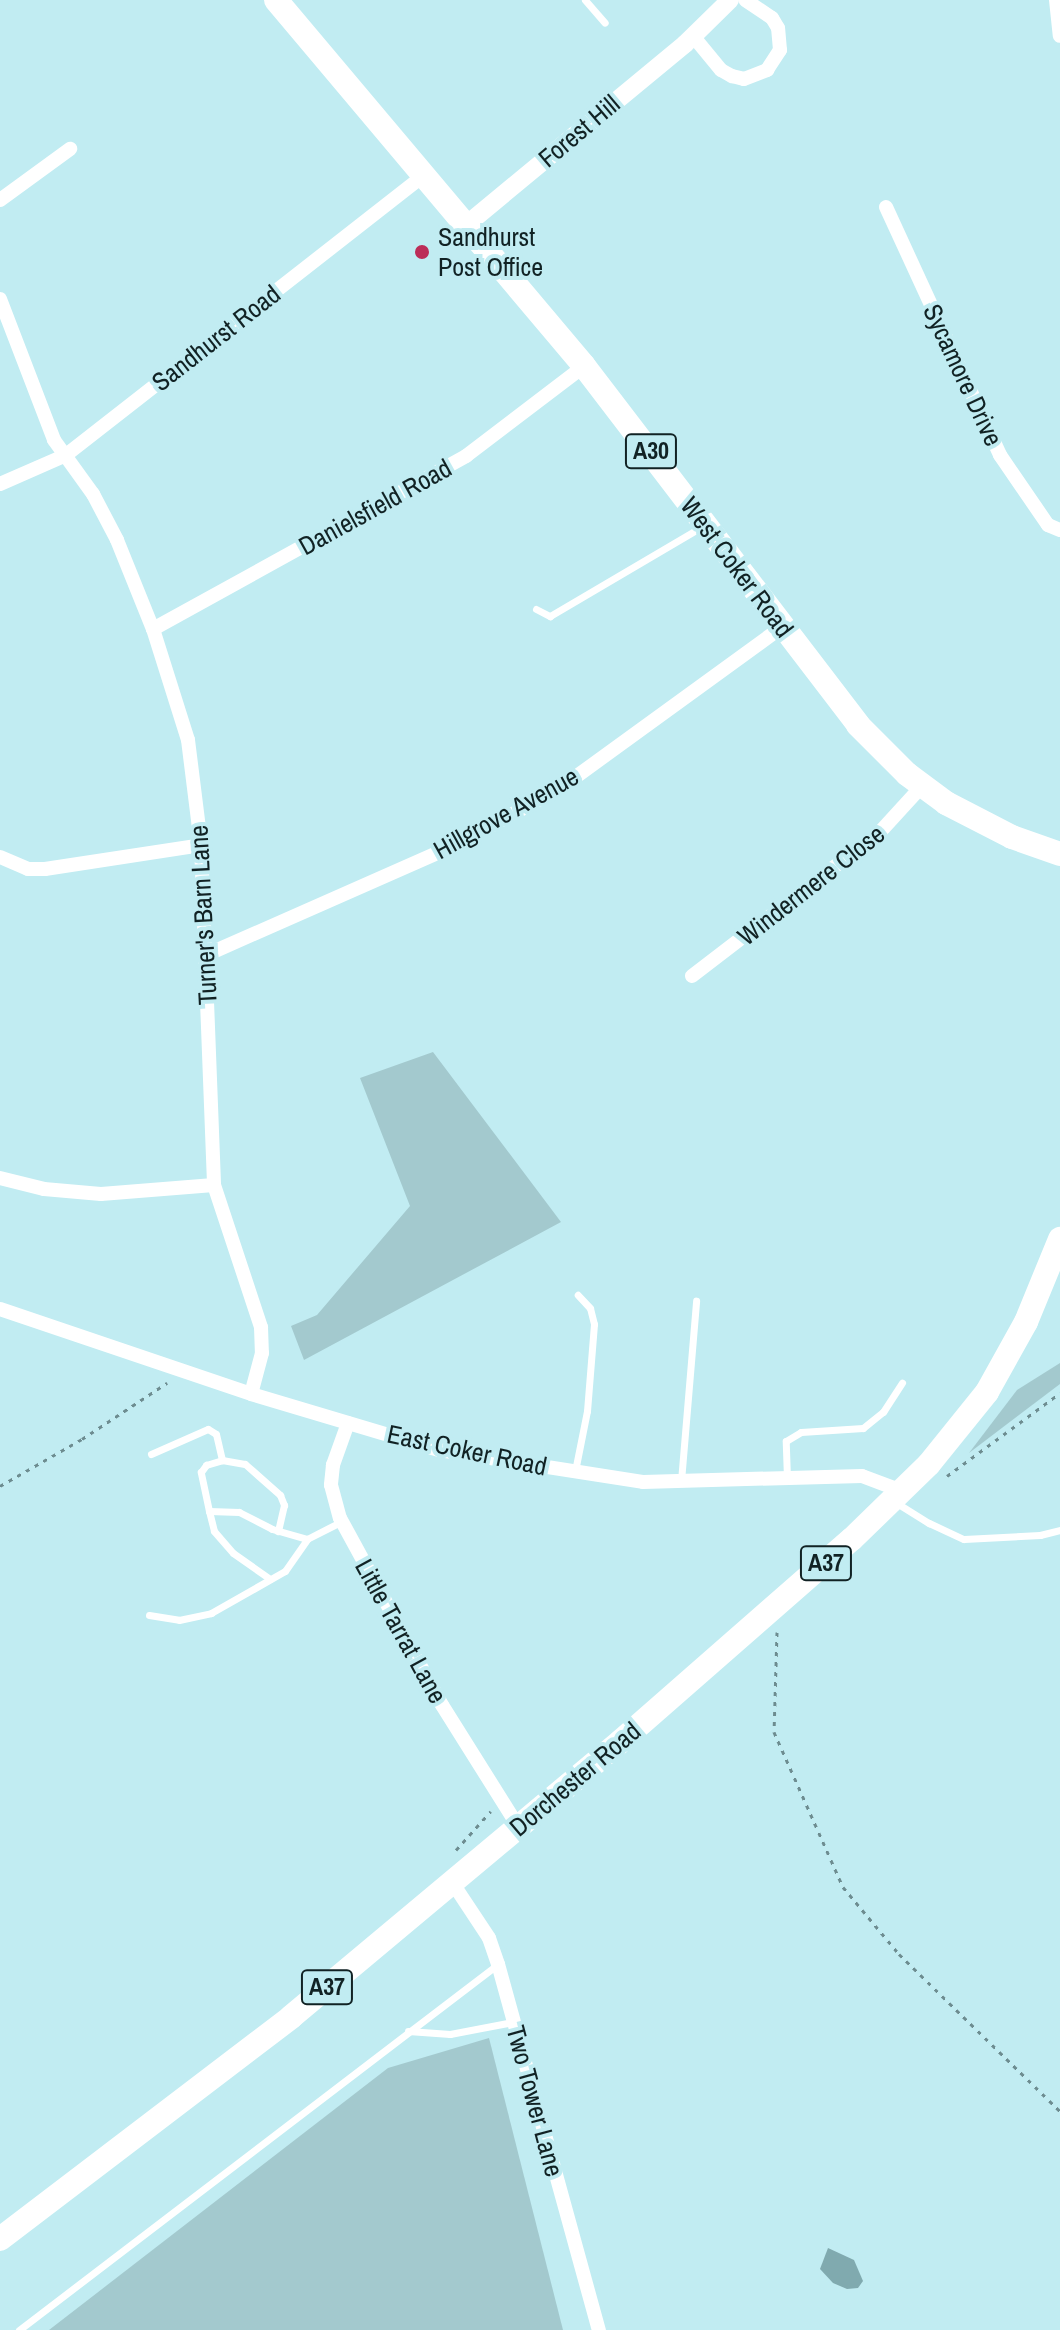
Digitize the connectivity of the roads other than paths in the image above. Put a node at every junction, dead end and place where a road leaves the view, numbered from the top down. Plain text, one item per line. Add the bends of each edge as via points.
1 (276, 0) edge
2 (585, 0) edge
3 (1056, 0) edge
4 (732, 1) edge
5 (605, 23) dead end
6 (693, 36) junction
7 (1060, 36) edge
8 (70, 149) dead end
9 (423, 176) junction
10 (0, 200) edge
11 (886, 207) dead end
12 (465, 226) junction
13 (0, 299) edge
14 (584, 366) junction
15 (66, 455) junction
16 (0, 484) edge
17 (705, 525) junction
18 (1060, 530) edge
19 (536, 609) dead end
20 (781, 628) junction
21 (153, 629) junction
22 (922, 786) junction
23 (201, 845) junction
24 (1060, 854) edge
25 (0, 857) edge
26 (206, 955) junction
27 (692, 976) dead end
28 (0, 1178) edge
29 (214, 1185) junction
30 (1060, 1239) edge
31 (578, 1295) dead end
32 (696, 1301) dead end
33 (0, 1309) edge
34 (902, 1383) dead end
35 (251, 1394) junction
36 (348, 1423) junction
37 (151, 1454) dead end
38 (222, 1460) junction
39 (575, 1471) junction
40 (787, 1478) junction
41 (681, 1481) junction
42 (897, 1496) junction
43 (209, 1511) junction
44 (342, 1521) junction
45 (1060, 1530) edge
46 (278, 1531) junction
47 (307, 1539) junction
48 (270, 1579) junction
49 (149, 1615) dead end
50 (518, 1826) junction
51 (452, 1882) junction
52 (498, 1964) junction
53 (513, 2022) junction
54 (408, 2031) junction
55 (0, 2239) edge
56 (19, 2330) edge
57 (599, 2330) edge

1 - 9 highway, West Coker Road / A30
2 - 5 lane
3 - 7 street
4 - 6 street, Forest Hill
4 - 6 street, Forest Hill via 763,11 778,28 780,50 767,70 744,79 732,76
6 - 12 street, Forest Hill
8 - 10 street
9 - 12 highway, West Coker Road / A30
9 - 15 street, Sandhurst Road
11 - 18 street, Sycamore Drive via 1000,455 1048,525
12 - 14 highway, West Coker Road / A30
13 - 15 street, Turner's Barn Lane via 38,403
14 - 17 highway, West Coker Road / A30
14 - 21 street, Danielsfield Road via 466,456
15 - 16 street, Sandhurst Road
15 - 21 street, Turner's Barn Lane via 117,540
17 - 19 lane via 550,616
17 - 20 highway, West Coker Road / A30
20 - 22 highway, West Coker Road / A30 via 858,725
20 - 26 street, Hillgrove Avenue via 559,789 455,845
21 - 23 street, Turner's Barn Lane via 188,740
22 - 24 highway, West Coker Road / A30 via 979,822
22 - 27 street, Windermere Close via 880,832
23 - 25 street via 45,869 28,869
23 - 26 street, Turner's Barn Lane
26 - 29 street, Turner's Barn Lane
28 - 29 street via 101,1194
29 - 35 street, Turner's Barn Lane via 261,1327 262,1353
30 - 42 highway, Dorchester Road / A37 via 1026,1322 987,1392
31 - 39 lane via 590,1308 594,1324 587,1411
32 - 41 lane
33 - 35 street, East Coker Road
34 - 40 lane via 883,1412 863,1428 801,1432 786,1441
35 - 36 street, East Coker Road
36 - 39 street, East Coker Road via 439,1450
36 - 44 street, Little Tarrat Lane via 331,1485
37 - 38 lane via 208,1429 216,1434
38 - 43 lane via 201,1472
38 - 46 lane via 245,1464 274,1486 284,1505
39 - 41 street, East Coker Road via 643,1482
40 - 41 street, East Coker Road
40 - 42 street, East Coker Road via 862,1476
42 - 45 lane via 929,1523 964,1539
42 - 50 highway, Dorchester Road / A37 via 815,1573
43 - 46 lane via 239,1512
43 - 48 lane via 214,1531 233,1553
44 - 47 lane
44 - 50 street, Little Tarrat Lane via 442,1705
46 - 47 lane
47 - 48 lane via 292,1565
48 - 49 lane via 211,1613 179,1620
50 - 51 highway, Dorchester Road / A37
51 - 52 street, Two Tower Lane via 483,1928
51 - 55 highway, Dorchester Road / A37 via 291,2017
52 - 53 street, Two Tower Lane
52 - 54 lane
53 - 54 lane via 450,2034
53 - 57 street, Two Tower Lane
54 - 56 lane

